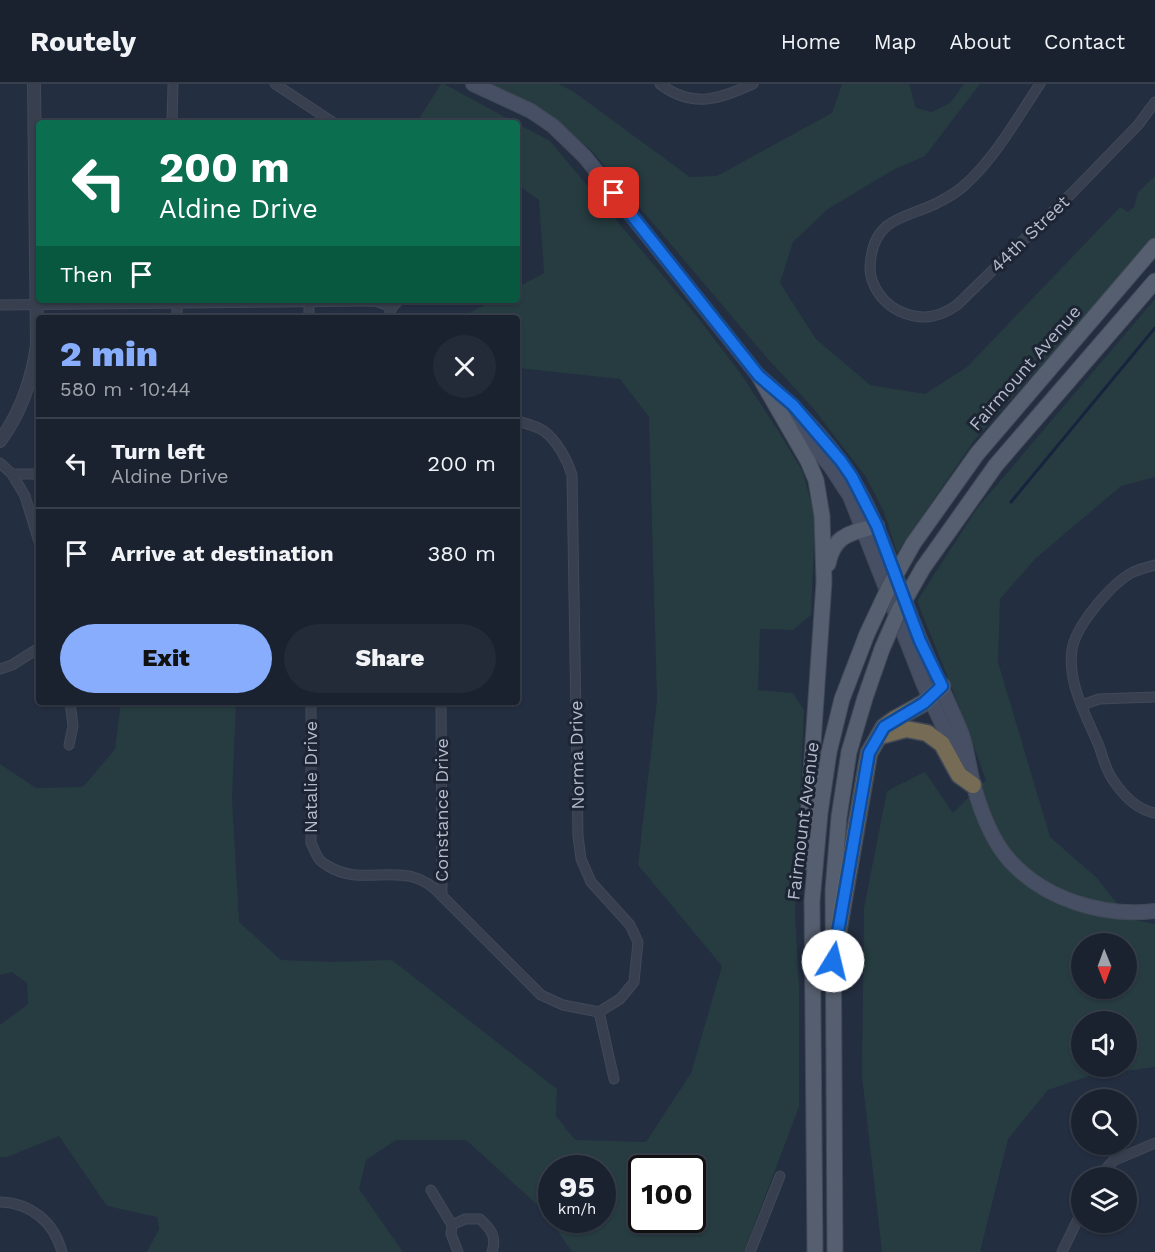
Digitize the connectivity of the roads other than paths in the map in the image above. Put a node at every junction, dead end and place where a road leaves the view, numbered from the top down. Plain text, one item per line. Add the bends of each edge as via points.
1 (34, 84) edge
2 (173, 84) edge
3 (276, 84) edge
4 (473, 84) edge
5 (660, 84) edge
6 (753, 84) edge
7 (1040, 84) edge
8 (1155, 102) edge
9 (318, 119) edge
10 (172, 120) edge
11 (1155, 246) edge
12 (1155, 281) edge
13 (83, 303) edge
14 (36, 304) junction
15 (0, 305) edge
16 (759, 376) junction
17 (520, 422) edge
18 (0, 441) edge
19 (0, 463) edge
20 (12, 474) junction
21 (36, 474) edge
22 (870, 528) junction
23 (36, 532) edge
24 (1155, 565) edge
25 (824, 582) junction
26 (36, 650) edge
27 (0, 669) edge
28 (936, 692) junction
29 (1155, 697) edge
30 (70, 705) edge
31 (311, 705) edge
32 (441, 705) edge
33 (1082, 705) junction
34 (880, 736) junction
35 (69, 745) dead end
36 (973, 785) junction
37 (1155, 813) edge
38 (442, 896) junction
39 (812, 902) junction
40 (1155, 911) edge
41 (833, 961) junction
42 (599, 1012) junction
43 (614, 1079) dead end
44 (813, 1102) junction
45 (1155, 1143) edge
46 (1108, 1167) edge
47 (780, 1176) dead end
48 (430, 1190) dead end
49 (0, 1202) edge
50 (452, 1225) junction
51 (1071, 1233) edge
52 (62, 1252) edge
53 (458, 1252) edge
54 (492, 1252) edge
55 (750, 1252) edge
56 (805, 1252) edge
57 (815, 1252) edge
58 (835, 1252) edge
59 (1062, 1252) edge

1 - 14 street
2 - 10 street
3 - 9 street
4 - 16 main road via 531,111 585,157
5 - 6 street via 678,95 705,101
7 - 8 street, 44th Street via 988,161 965,185 936,204 904,215 887,226 873,243 869,272 884,301 916,317 948,312 1072,193
11 - 39 main road, Fairmount Avenue, bridge via 977,454 913,544 890,585 843,699 829,752
12 - 41 main road, Fairmount Avenue, bridge via 996,465 922,568 899,610 849,752 833,890
13 - 14 street
14 - 15 street
14 - 18 street via 33,371 19,412
16 - 22 main road via 793,405 841,461 863,497
16 - 25 main road via 816,480 822,516
17 - 42 street, Norma Drive via 543,430 552,439 572,475 581,859 591,882 630,925 638,942 634,982 620,999
19 - 20 street
20 - 21 street
20 - 23 street via 25,496
22 - 25 main road via 845,536 834,545
22 - 28 main road
24 - 33 street via 1123,579 1077,633 1071,662
25 - 39 main road via 807,831 807,876
26 - 27 street
28 - 34 highway via 884,727
28 - 36 main road via 955,753
29 - 33 street via 1099,699
30 - 35 street
31 - 38 street, Natalie Drive via 311,843 320,860 338,872 353,875 393,873 417,877
32 - 38 street, Constance Drive
33 - 37 street via 1112,779 1128,799 1146,812
34 - 36 highway via 906,729 927,733 942,744 959,775
34 - 41 highway via 866,763
36 - 40 main road via 991,830 1009,860 1030,879 1055,895 1087,906
38 - 42 street, Constance Drive via 541,995 563,1005
39 - 44 main road, Fairmount Avenue
41 - 58 main road, Fairmount Avenue
42 - 43 street
44 - 56 main road via 804,1128
44 - 57 main road, Fairmount Avenue
45 - 46 street
47 - 55 street
48 - 50 street
49 - 52 street via 37,1213 52,1227
50 - 53 street
50 - 54 street via 465,1219 480,1219 492,1230
51 - 59 street

